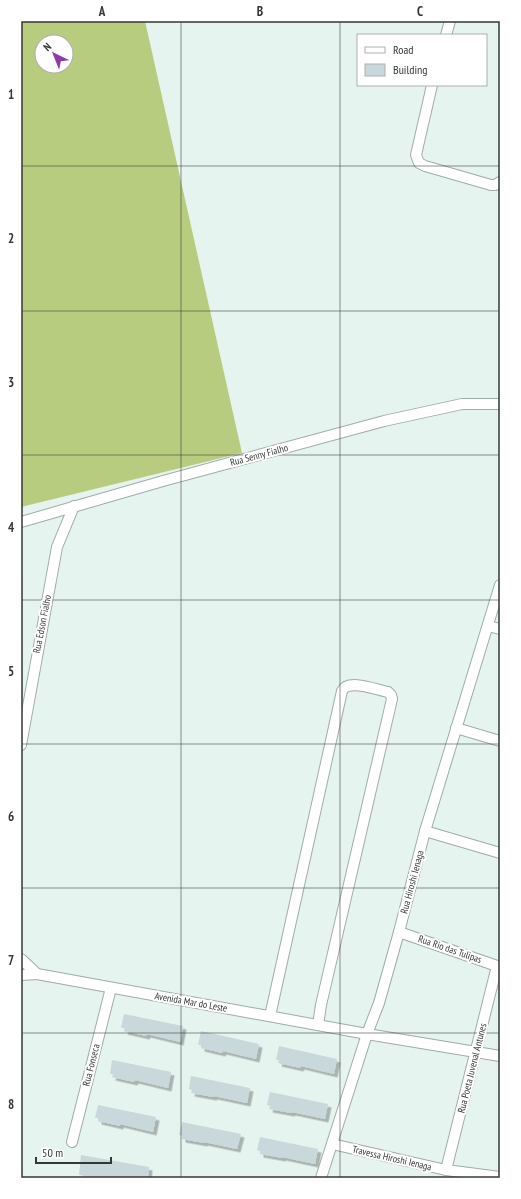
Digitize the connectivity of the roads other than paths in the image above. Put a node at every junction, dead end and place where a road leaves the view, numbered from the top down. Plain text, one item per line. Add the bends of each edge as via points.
1 (450, 21) edge
2 (446, 34) edge
3 (432, 86) edge
4 (500, 182) edge
5 (500, 404) edge
6 (74, 506) junction
7 (21, 522) edge
8 (500, 585) edge
9 (488, 626) junction
10 (500, 630) edge
11 (22, 724) edge
12 (456, 728) junction
13 (500, 741) edge
14 (21, 745) edge
15 (425, 831) junction
16 (500, 853) edge
17 (399, 932) junction
18 (21, 959) edge
19 (498, 967) edge
20 (21, 974) edge
21 (37, 974) junction
22 (111, 988) junction
23 (270, 1016) junction
24 (318, 1025) junction
25 (367, 1034) junction
26 (476, 1052) junction
27 (500, 1056) edge
28 (72, 1142) dead end
29 (332, 1144) junction
30 (446, 1170) junction
31 (500, 1177) edge
32 (321, 1178) edge

1 - 2 street
3 - 4 street via 416,155 419,163 491,185
5 - 6 street, Rua Senny Fialho via 462,404 384,421
6 - 7 street, Rua Senny Fialho
6 - 11 street, Rua Edson Fialho via 57,547
8 - 9 street, Rua Hiroshi Ienaga
9 - 10 street
9 - 12 street, Rua Hiroshi Ienaga
11 - 14 street, Rua Edson Fialho
12 - 13 street
12 - 15 street, Rua Hiroshi Ienaga
15 - 16 street
15 - 17 street, Rua Hiroshi Ienaga
17 - 19 street, Rua Rio das Tulipas
17 - 25 street, Rua Hiroshi Ienaga via 379,1003
18 - 21 street
19 - 26 street, Rua Poeta Juvenal Antunes
20 - 21 street, Avenida Mar do Leste
21 - 22 street, Avenida Mar do Leste
22 - 23 street, Avenida Mar do Leste
22 - 28 street, Rua Fonseca
23 - 24 street, Avenida Mar do Leste
23 - 24 street via 342,691 348,685 355,685 388,692 392,699
24 - 25 street, Avenida Mar do Leste
25 - 26 street, Avenida Mar do Leste
25 - 29 street, Rua Hiroshi Ienaga
26 - 27 street, Avenida Mar do Leste
26 - 30 street, Rua Poeta Juvenal Antunes
29 - 30 street, Travessa Hiroshi Ienaga
29 - 32 street, Rua Hiroshi Ienaga
30 - 31 street, Travessa Hiroshi Ienaga

